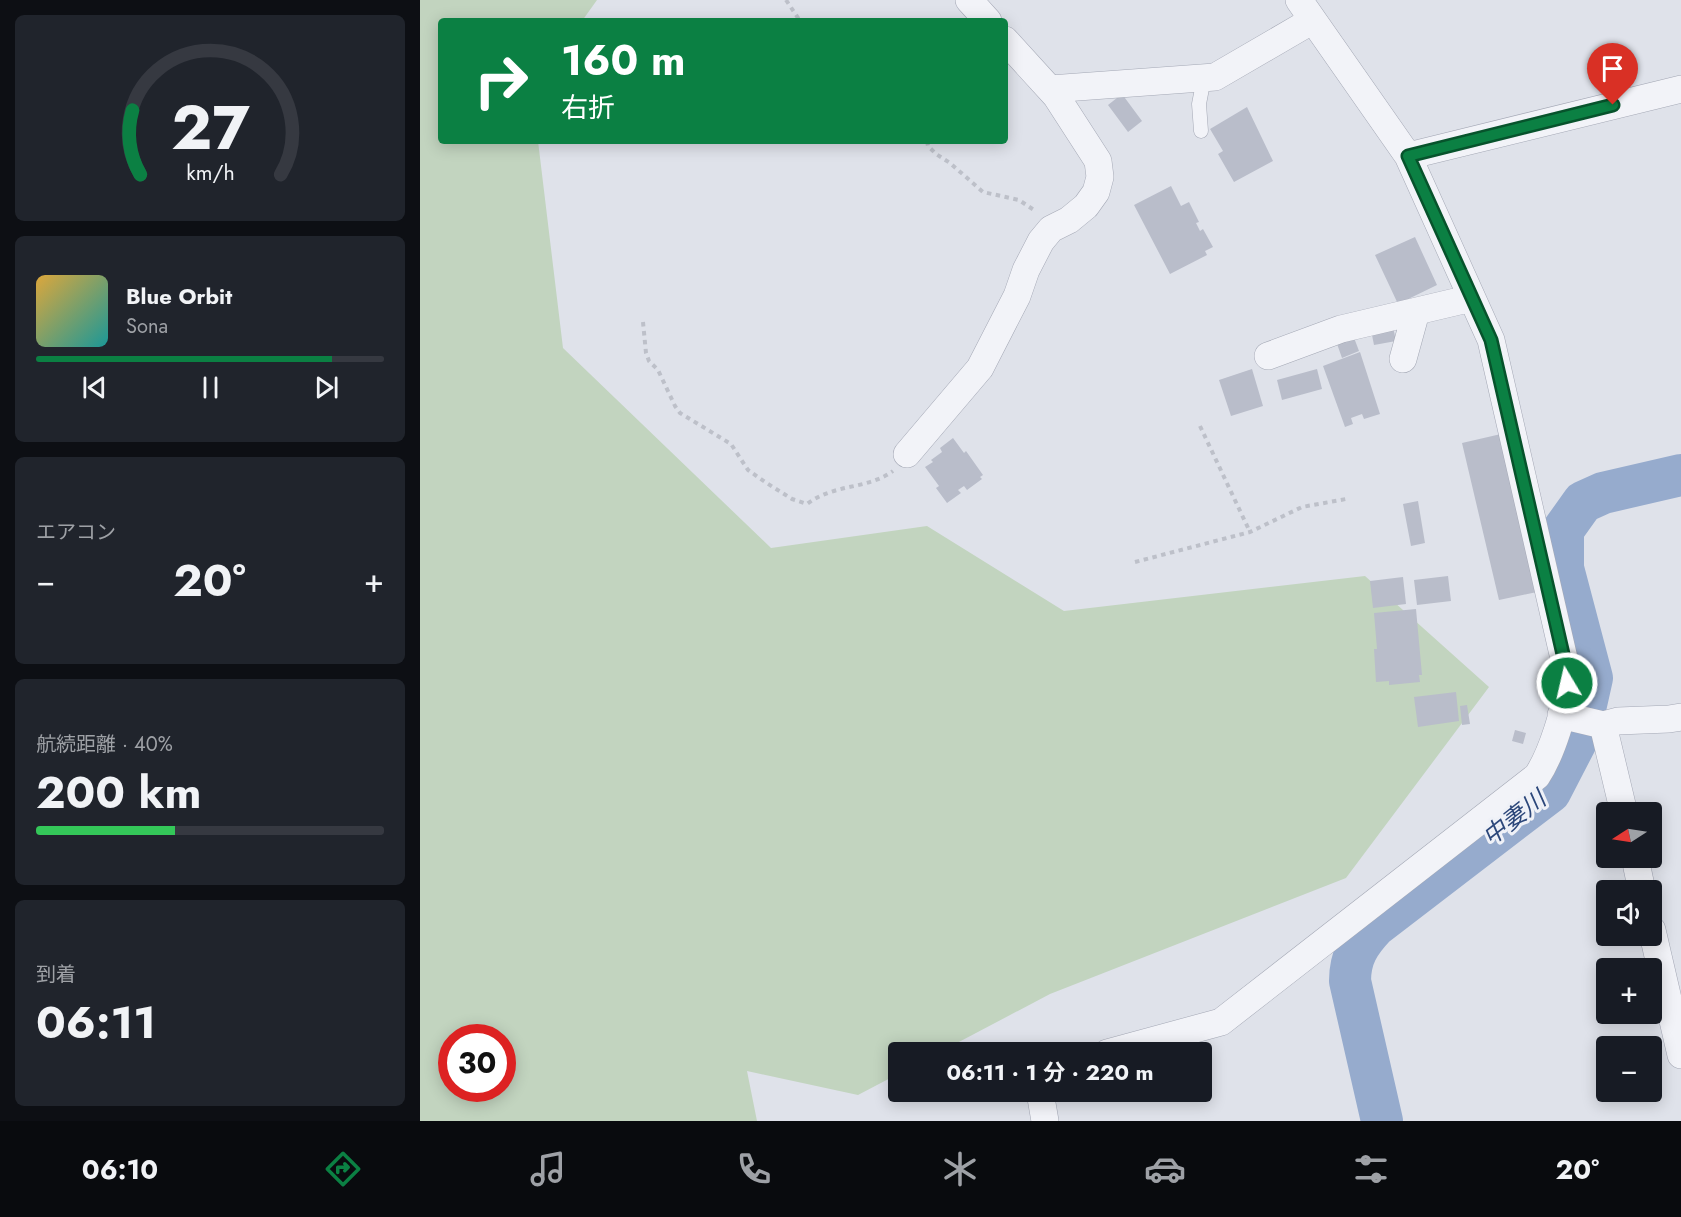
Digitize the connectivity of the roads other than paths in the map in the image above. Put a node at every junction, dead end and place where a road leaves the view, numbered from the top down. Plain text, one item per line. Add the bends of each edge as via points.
1 (969, 0) edge
2 (1306, 10) edge
3 (985, 18) edge
4 (1008, 42) edge
5 (1204, 78) junction
6 (1050, 89) junction
7 (1681, 89) edge
8 (1201, 131) dead end
9 (1408, 156) junction
10 (1472, 298) junction
11 (1416, 312) junction
12 (1268, 356) dead end
13 (1403, 359) dead end
14 (907, 454) road end
15 (1681, 717) edge
16 (1581, 720) junction
17 (1619, 802) edge
18 (1656, 946) edge
19 (1147, 1042) edge
20 (1681, 1055) edge
21 (1042, 1102) edge
22 (1045, 1121) edge

1 - 3 street
2 - 5 street via 1215,77
2 - 9 street
4 - 6 street
5 - 6 street
5 - 8 lane via 1199,104
6 - 14 street via 1098,160 1100,177 1096,192 1086,206 1051,229 1041,241 980,368
7 - 9 street
9 - 10 street
10 - 11 street
10 - 16 street via 1491,340 1567,683
11 - 12 street via 1341,329
11 - 13 street
15 - 16 street
16 - 17 street
16 - 19 street via 1538,776 1232,1015 1221,1022
18 - 20 street
21 - 22 street

